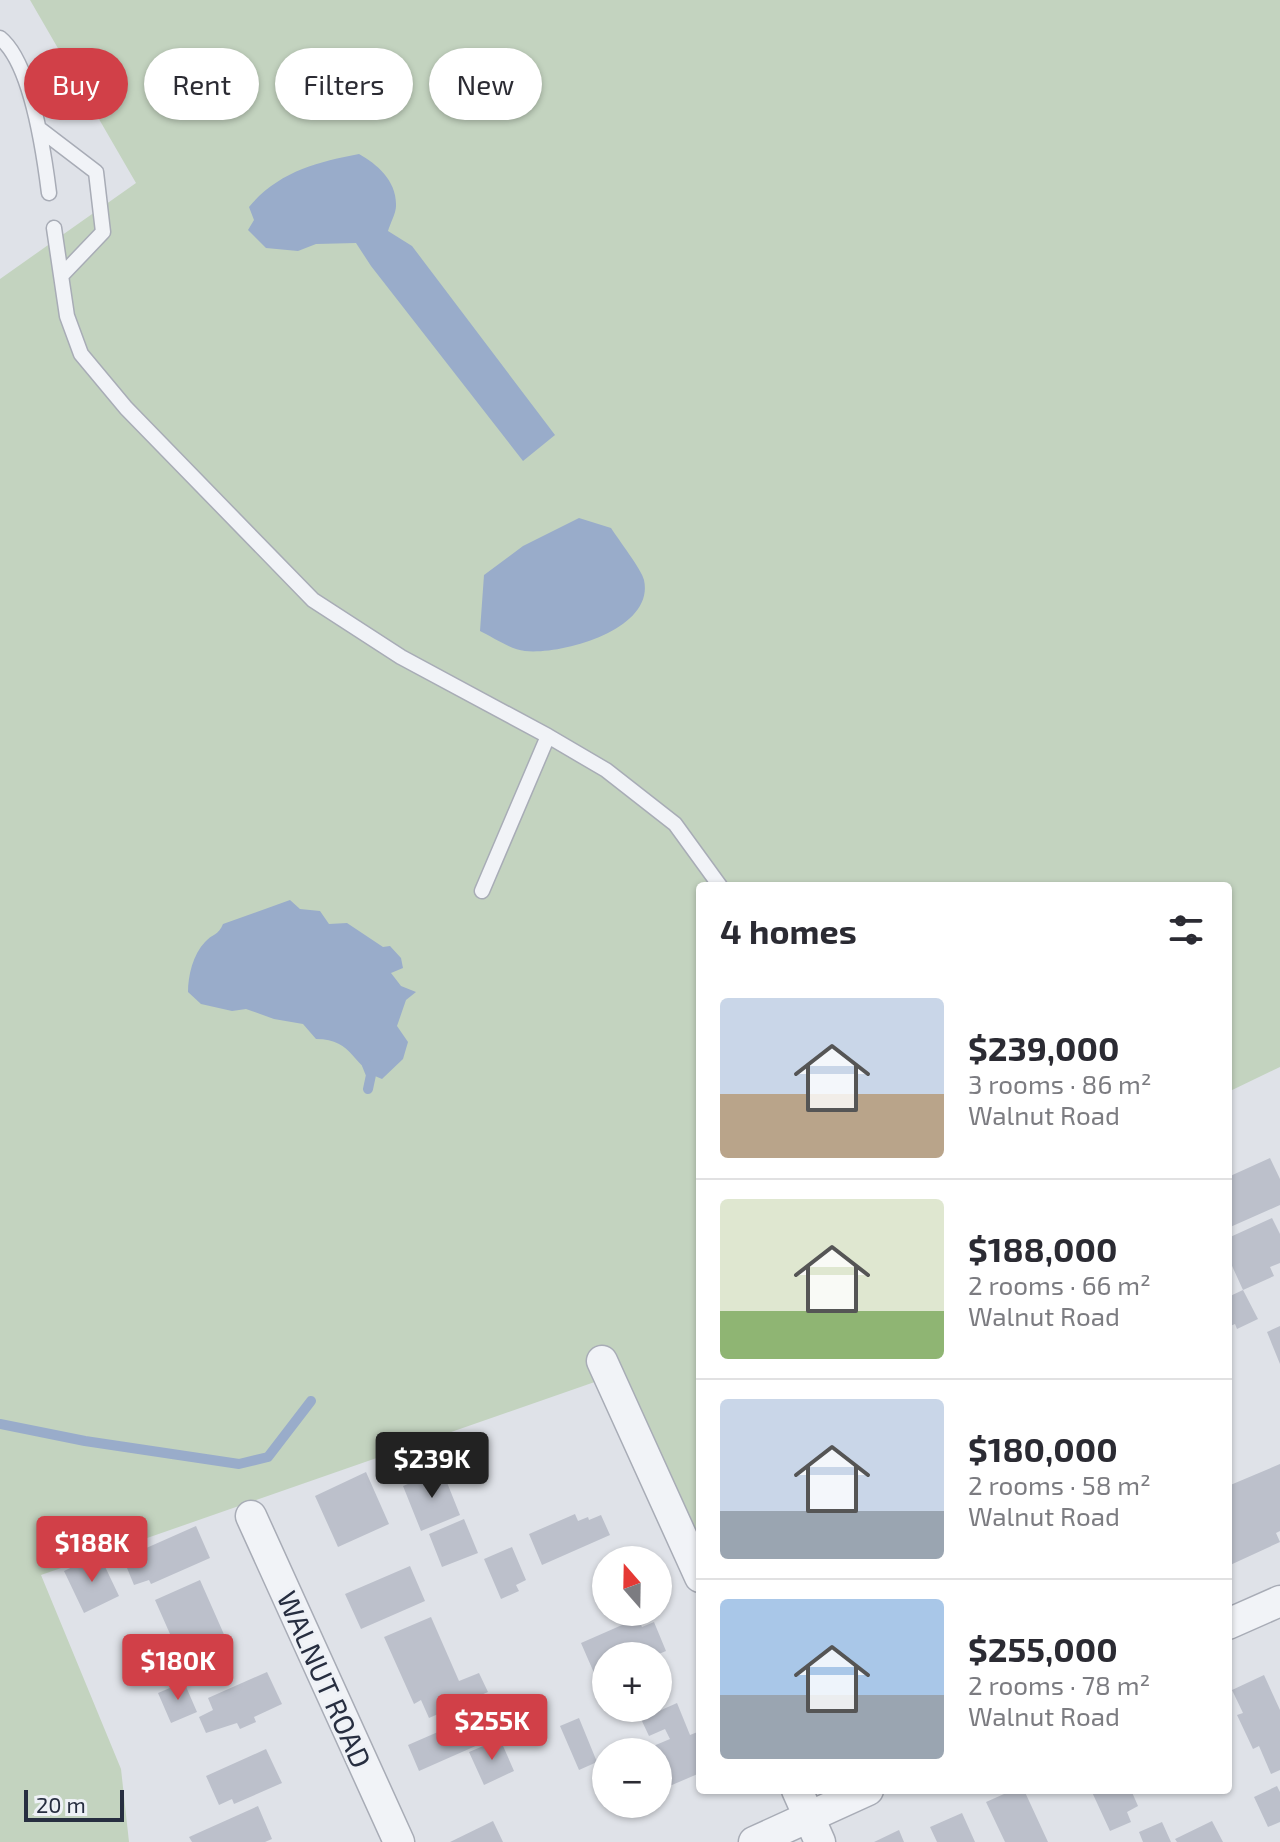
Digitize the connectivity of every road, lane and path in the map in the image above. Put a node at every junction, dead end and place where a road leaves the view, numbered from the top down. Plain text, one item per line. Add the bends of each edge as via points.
1 (0, 38) edge
2 (41, 130) junction
3 (49, 193) dead end
4 (54, 228) dead end
5 (61, 276) junction
6 (548, 736) junction
7 (717, 882) edge
8 (482, 891) dead end
9 (602, 1361) dead end
10 (251, 1516) dead end
11 (696, 1568) edge
12 (1280, 1601) edge
13 (1232, 1622) edge
14 (859, 1794) edge
15 (809, 1816) edge
16 (399, 1842) edge
17 (754, 1842) edge

1 - 2 lane via 13,48
2 - 3 lane
2 - 5 lane via 96,172 103,232
4 - 5 lane
5 - 6 lane via 67,316 81,354 126,408 313,600 401,657
6 - 7 lane via 606,770 675,824
6 - 8 lane
9 - 11 street
10 - 16 street, WALNUT ROAD
12 - 13 street
14 - 15 street
15 - 17 street

